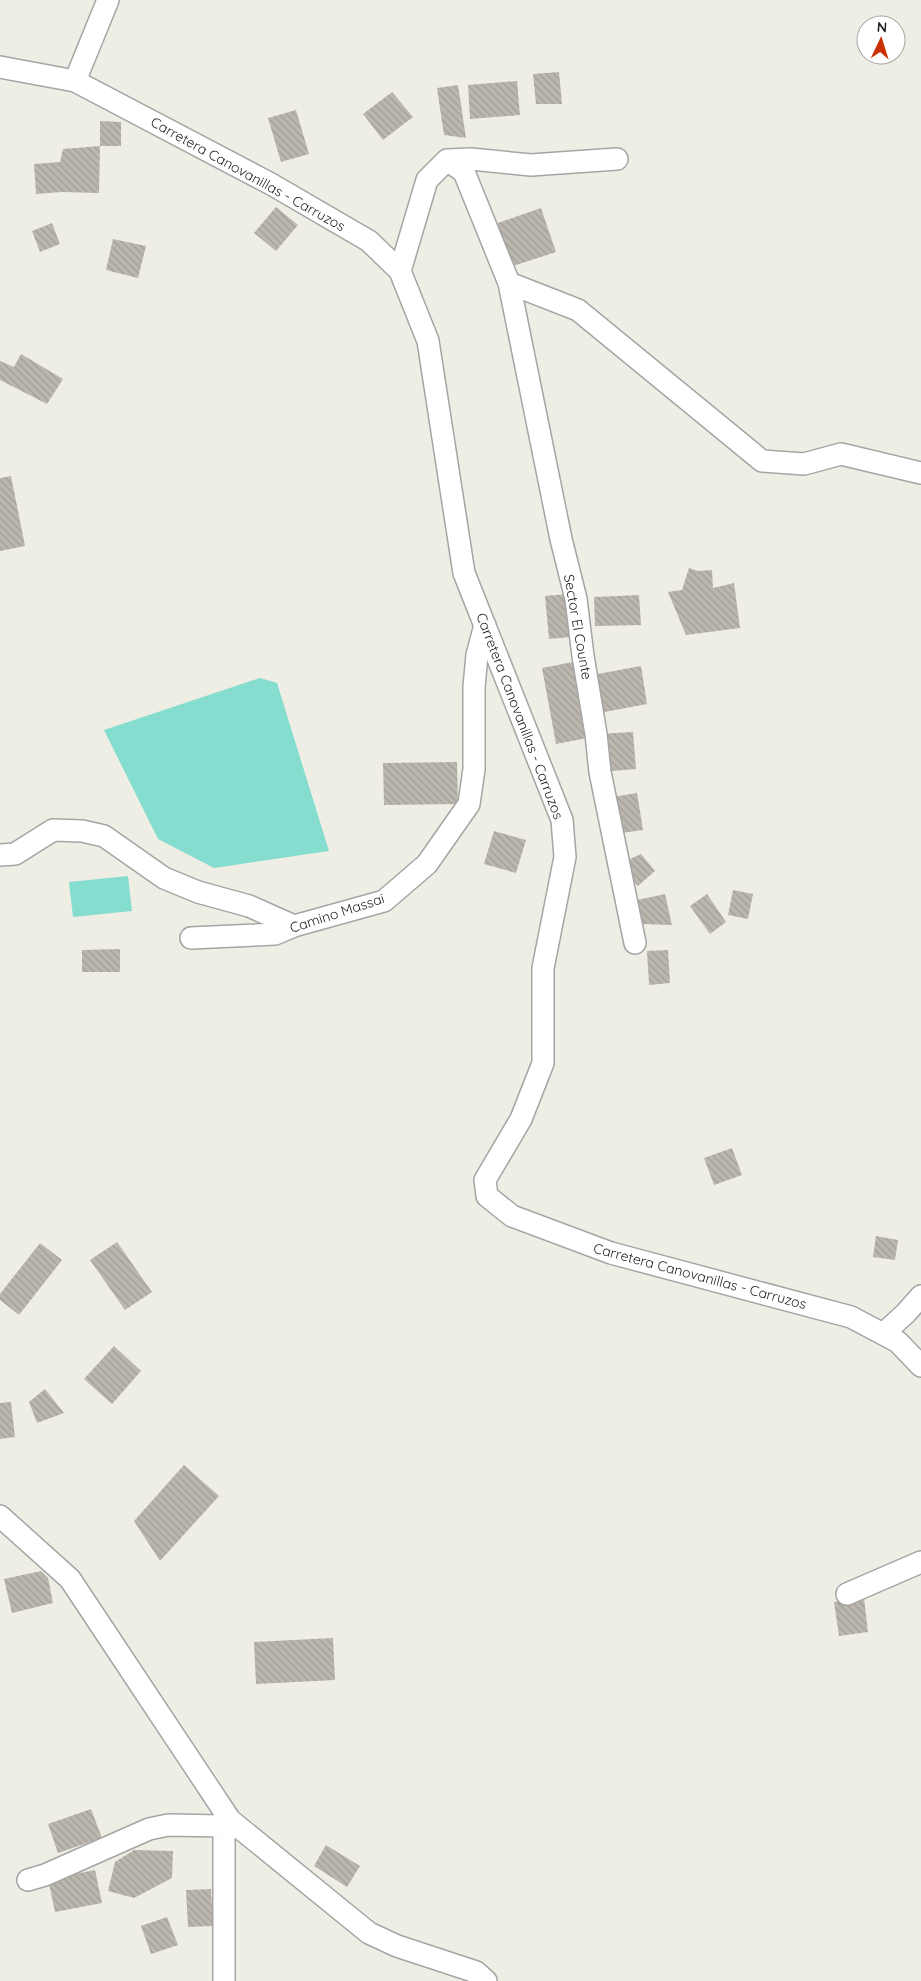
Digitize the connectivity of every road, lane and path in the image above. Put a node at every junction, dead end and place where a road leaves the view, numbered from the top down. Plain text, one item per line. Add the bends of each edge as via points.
1 (108, 0) edge
2 (0, 67) edge
3 (74, 81) junction
4 (617, 159) dead end
5 (447, 160) junction
6 (400, 271) junction
7 (509, 284) junction
8 (921, 473) edge
9 (485, 625) junction
10 (0, 855) edge
11 (294, 926) junction
12 (191, 938) dead end
13 (635, 943) dead end
14 (921, 1296) edge
15 (883, 1334) junction
16 (921, 1366) edge
17 (0, 1516) edge
18 (921, 1562) edge
19 (847, 1594) dead end
20 (227, 1823) junction
21 (28, 1880) dead end
22 (224, 1981) edge
23 (486, 1981) edge

1 - 3 street
2 - 3 street, Carretera Canovanillas - Carruzos
3 - 6 street, Carretera Canovanillas - Carruzos via 279,188 369,241
4 - 5 street via 531,165
5 - 6 street via 427,180
5 - 7 street, Sector El Counte via 464,172
6 - 9 street, Carretera Canovanillas - Carruzos via 428,340 464,573
7 - 8 street via 578,310 762,461 804,464 841,454
7 - 13 street, Sector El Counte via 576,599 600,772
9 - 11 street, Camino Massai via 477,655 474,688 474,769 469,804 427,864 384,901
9 - 15 street, Carretera Canovanillas - Carruzos via 562,820 565,857 543,968 543,1063 521,1119 485,1180 487,1196 512,1216 611,1253 851,1317
10 - 11 street via 15,854 53,830 104,836 164,878 198,892 249,906
11 - 12 street, Camino Massai via 275,934
14 - 15 street
15 - 16 street, Carretera Canovanillas - Carruzos via 898,1342
17 - 20 street via 70,1579
18 - 19 street
20 - 21 street via 168,1825 149,1829 44,1876
20 - 22 street
20 - 23 street via 370,1933 397,1946 476,1972

